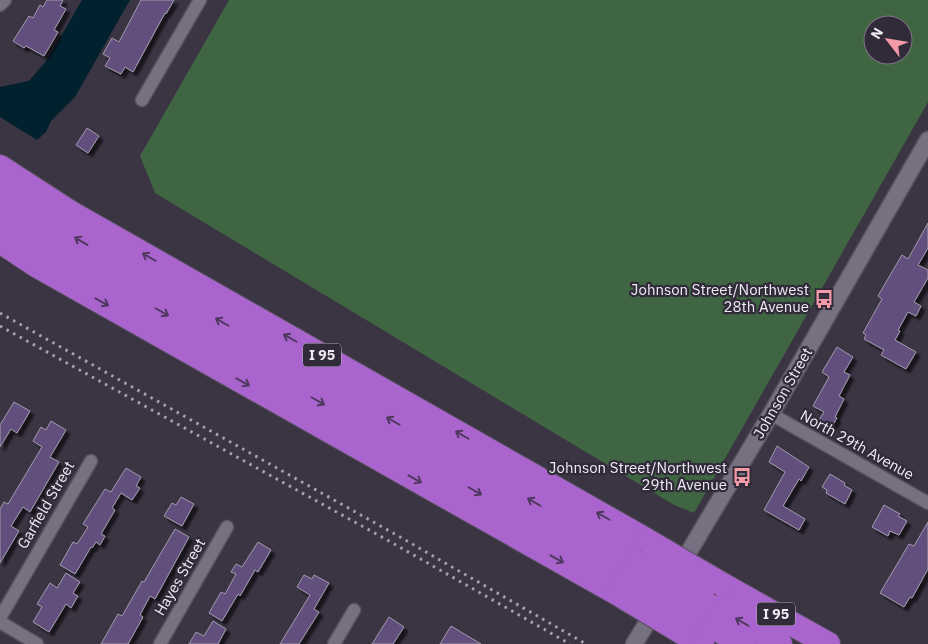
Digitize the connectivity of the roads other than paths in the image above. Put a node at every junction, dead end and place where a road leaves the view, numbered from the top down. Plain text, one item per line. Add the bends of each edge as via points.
1 (5, 0) edge
2 (200, 0) edge
3 (0, 5) edge
4 (142, 100) dead end
5 (928, 140) edge
6 (0, 167) edge
7 (0, 191) edge
8 (0, 216) edge
9 (0, 241) edge
10 (771, 414) junction
11 (91, 460) dead end
12 (928, 503) edge
13 (227, 526) dead end
14 (627, 577) junction
15 (354, 610) dead end
16 (0, 618) edge
17 (0, 622) edge
18 (696, 624) edge
19 (38, 644) edge
20 (160, 644) edge
21 (334, 644) edge
22 (634, 644) edge
23 (743, 644) edge
24 (780, 644) edge
25 (828, 644) edge

1 - 3 street
2 - 4 street
5 - 10 street, Johnson Street
25 -> 6 highway, I 95, bridge via 71,212
14 -> 7 highway
8 -> 14 highway via 84,268
9 -> 14 highway via 36,265
10 - 12 street, North 29th Avenue
10 - 22 street, Johnson Street
11 - 16 street, Garfield Street
13 - 20 street, Hayes Street
14 - 18 highway, bridge
14 - 18 highway, bridge
15 - 21 street
17 - 19 street
18 - 23 highway
24 -> 18 highway

